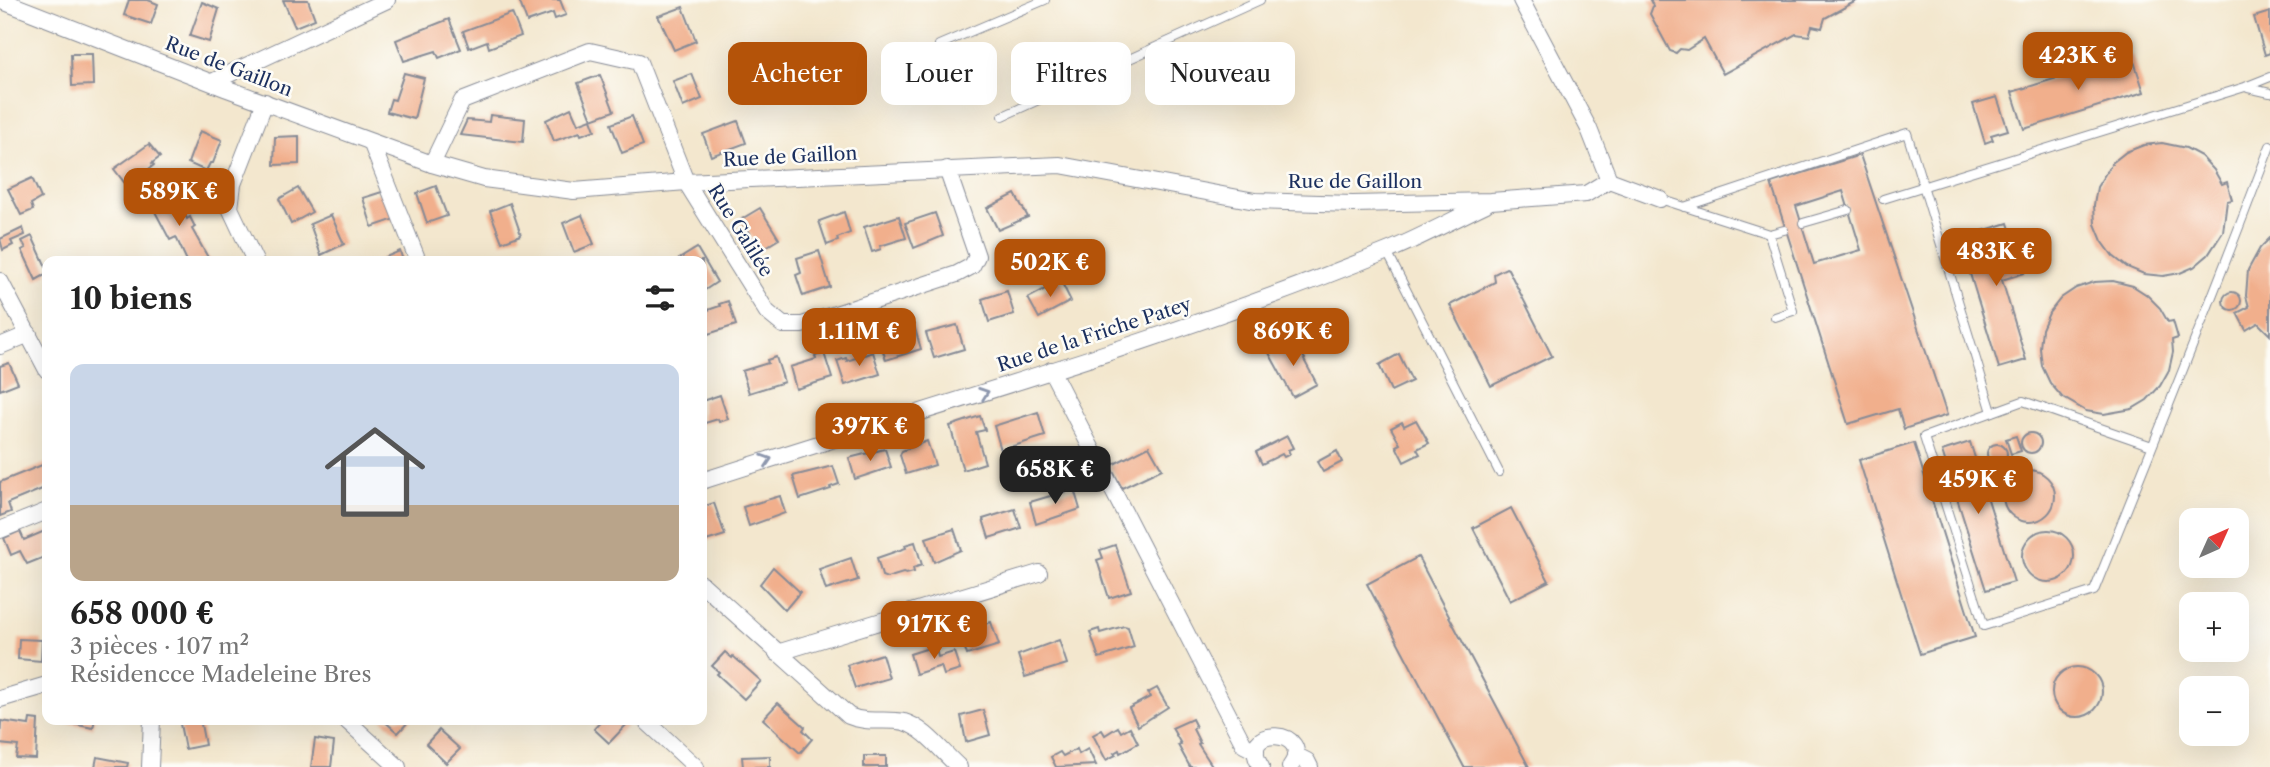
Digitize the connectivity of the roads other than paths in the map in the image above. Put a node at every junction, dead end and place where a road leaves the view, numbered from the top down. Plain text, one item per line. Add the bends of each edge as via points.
1 (0, 0) edge
2 (387, 0) edge
3 (1045, 0) edge
4 (1260, 0) edge
5 (1521, 0) edge
6 (36, 6) edge
7 (946, 42) edge
8 (2270, 78) edge
9 (212, 82) junction
10 (2245, 88) junction
11 (2270, 93) edge
12 (265, 102) junction
13 (1003, 116) dead end
14 (371, 142) junction
15 (2270, 146) edge
16 (432, 164) junction
17 (947, 169) junction
18 (1609, 180) junction
19 (686, 182) junction
20 (1925, 187) junction
21 (1660, 199) joint
22 (1883, 199) dead end
23 (1491, 201) junction
24 (1684, 207) junction
25 (1848, 210) dead end
26 (1803, 223) dead end
27 (1784, 230) dead end
28 (1769, 234) junction
29 (1387, 252) junction
30 (254, 256) edge
31 (416, 256) edge
32 (0, 281) edge
33 (1775, 317) dead end
34 (29, 334) junction
35 (0, 346) edge
36 (42, 360) edge
37 (1051, 370) junction
38 (1992, 412) junction
39 (2152, 446) junction
40 (1499, 471) dead end
41 (707, 479) edge
42 (42, 513) edge
43 (0, 530) edge
44 (1039, 573) dead end
45 (707, 589) edge
46 (777, 653) junction
47 (42, 686) edge
48 (0, 699) edge
49 (152, 725) edge
50 (352, 725) edge
51 (650, 725) edge
52 (1256, 751) junction
53 (1292, 761) edge
54 (149, 767) edge
55 (398, 767) edge
56 (696, 767) edge
57 (959, 767) edge
58 (1261, 767) edge
59 (1310, 767) edge

1 - 6 street, Rue de Gaillon
2 - 9 street
3 - 7 lane
4 - 13 lane
5 - 18 street via 1589,129
6 - 9 street, Rue de Gaillon
8 - 10 lane
9 - 12 street, Rue de Gaillon
10 - 11 lane
10 - 20 lane
12 - 14 street, Rue de Gaillon
12 - 30 street via 233,184 230,208
14 - 16 street, Rue de Gaillon
14 - 31 street
15 - 39 lane
16 - 19 street, Rue de Gaillon via 484,179 575,191
16 - 19 street, Rue Galilée via 463,101 590,51 639,62
17 - 19 street, Rue de Gaillon
17 - 19 street, Rue Galilée via 977,256 972,266 802,325 783,325 767,312
17 - 23 street, Rue de Gaillon via 1060,165 1255,201
18 - 21 street
18 - 23 street, Rue de Gaillon via 1586,194
20 - 22 lane
20 - 24 lane via 1907,133
20 - 38 lane
21 - 24 lane
23 - 29 street, Rue de la Friche Patey
24 - 28 lane
25 - 26 lane
27 - 28 lane
28 - 33 lane via 1793,311
29 - 37 street, Rue de la Friche Patey via 1182,328
29 - 40 lane
32 - 34 street
34 - 35 street
34 - 36 street
41 -> 37 street, Rue de la Friche Patey
37 - 52 street via 1244,746
38 - 39 lane via 2023,401
38 - 39 lane via 1924,437 1984,626 2094,591
42 - 43 street
44 - 46 street
45 - 46 street
46 - 57 street via 849,716 915,727
47 - 48 street
49 - 54 street
50 - 55 street
51 - 56 street
52 - 53 street via 1264,738 1278,735 1290,741
52 - 58 street
53 - 59 street via 1307,761

